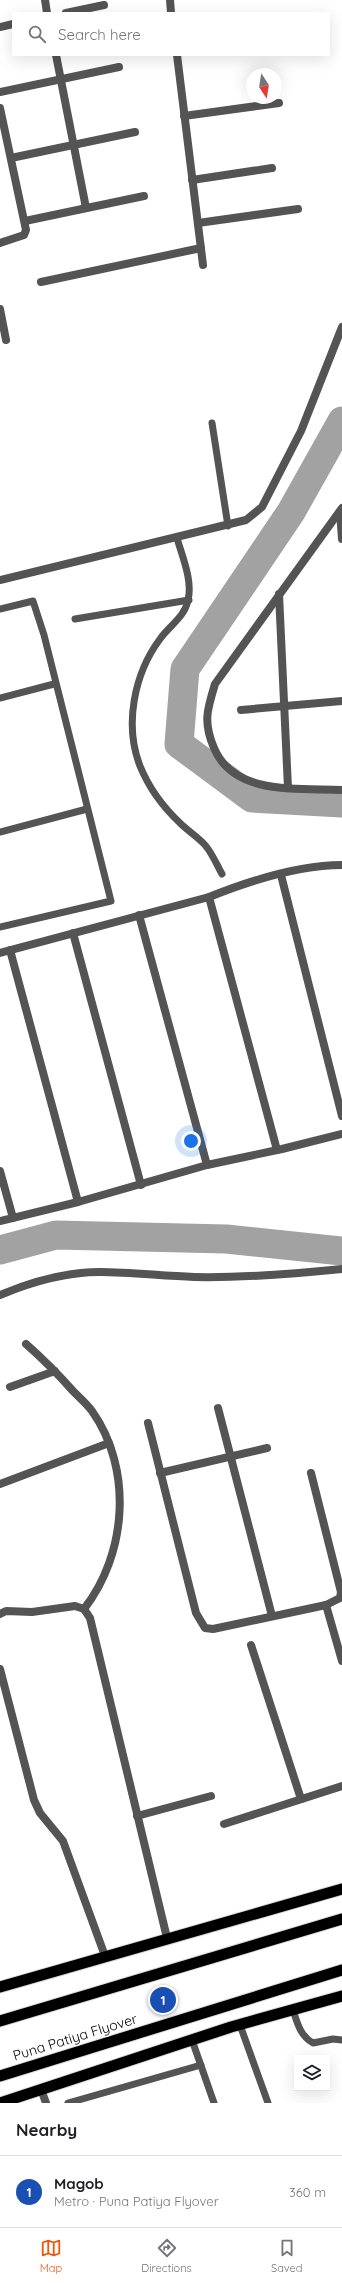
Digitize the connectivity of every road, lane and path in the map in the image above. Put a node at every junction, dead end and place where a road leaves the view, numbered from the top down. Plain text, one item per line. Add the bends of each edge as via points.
1 (45, 0) edge
2 (170, 0) edge
3 (104, 5) dead end
4 (47, 12) edge
5 (71, 12) edge
6 (171, 12) edge
7 (12, 24) edge
8 (0, 27) edge
9 (56, 56) edge
10 (177, 56) edge
11 (119, 67) dead end
12 (60, 80) junction
13 (0, 92) edge
14 (272, 104) edge
15 (0, 108) edge
16 (184, 116) junction
17 (135, 132) dead end
18 (74, 145) junction
19 (11, 158) junction
20 (272, 168) dead end
21 (192, 180) junction
22 (144, 196) dead end
23 (86, 208) junction
24 (298, 209) dead end
25 (25, 221) junction
26 (198, 223) junction
27 (0, 243) edge
28 (201, 248) junction
29 (203, 265) dead end
30 (41, 282) dead end
31 (0, 309) edge
32 (342, 327) edge
33 (6, 340) dead end
34 (212, 423) dead end
35 (341, 510) edge
36 (228, 526) junction
37 (177, 538) junction
38 (342, 539) edge
39 (0, 580) edge
40 (279, 594) junction
41 (189, 600) junction
42 (0, 609) edge
43 (75, 619) dead end
44 (54, 684) junction
45 (0, 698) edge
46 (342, 700) edge
47 (285, 707) junction
48 (241, 710) dead end
49 (288, 788) junction
50 (342, 790) edge
51 (87, 809) junction
52 (0, 832) edge
53 (342, 865) edge
54 (222, 874) dead end
55 (281, 875) junction
56 (209, 897) junction
57 (139, 915) junction
58 (0, 927) edge
59 (73, 933) junction
60 (10, 950) junction
61 (0, 953) edge
62 (342, 1116) edge
63 (342, 1134) edge
64 (277, 1150) junction
65 (207, 1165) junction
66 (0, 1171) edge
67 (141, 1185) junction
68 (78, 1202) junction
69 (13, 1218) junction
70 (0, 1221) edge
71 (342, 1269) edge
72 (0, 1295) edge
73 (26, 1344) dead end
74 (55, 1371) junction
75 (10, 1387) dead end
76 (218, 1408) dead end
77 (148, 1423) dead end
78 (109, 1443) junction
79 (267, 1448) dead end
80 (231, 1456) junction
81 (160, 1473) junction
82 (311, 1473) dead end
83 (0, 1484) edge
84 (326, 1605) junction
85 (84, 1609) junction
86 (0, 1614) edge
87 (272, 1616) junction
88 (251, 1645) dead end
89 (342, 1661) edge
90 (0, 1669) edge
91 (342, 1786) edge
92 (210, 1796) dead end
93 (301, 1799) junction
94 (137, 1816) junction
95 (224, 1824) dead end
96 (342, 1889) edge
97 (342, 1919) edge
98 (167, 1938) junction
99 (105, 1956) junction
100 (342, 1970) edge
101 (0, 1987) edge
102 (342, 1996) edge
103 (293, 2010) junction
104 (0, 2021) edge
105 (240, 2025) junction
106 (192, 2040) junction
107 (342, 2040) edge
108 (201, 2064) junction
109 (0, 2076) edge
110 (41, 2090) junction
111 (0, 2103) edge
112 (46, 2103) edge
113 (68, 2103) edge
114 (214, 2103) edge
115 (268, 2103) edge

1 - 4 street
2 - 6 street
3 - 5 street
7 - 8 street
9 - 12 street
10 - 16 street
11 - 12 street
12 - 13 street
12 - 18 street
14 - 16 street
15 - 19 street
16 - 21 street
17 - 18 street
18 - 19 street
18 - 23 street
19 - 25 street
20 - 21 street
21 - 26 street
22 - 23 street
23 - 25 street
24 - 26 street
25 - 27 street via 24,235
26 - 28 street
28 - 29 street
28 - 30 street
31 - 33 street
32 - 36 street via 301,431 262,507 246,520
34 - 36 lane
35 - 38 street
35 - 40 street
36 - 37 street
37 - 39 street
37 - 41 lane via 189,584
40 - 47 street
40 - 49 street via 214,684 206,710 209,735 217,755 233,774 256,784
41 - 43 lane
41 - 54 lane via 183,613 160,639 144,666 134,700 133,739 140,765 151,789 180,823 206,846
42 - 44 lane via 33,601 44,635
44 - 45 lane
44 - 51 lane
46 - 47 street
47 - 48 street
47 - 49 street
49 - 50 street
51 - 52 lane
51 - 58 lane via 111,901
53 - 55 street via 307,868
55 - 56 street via 241,884
55 - 62 street
56 - 57 street
56 - 64 street
57 - 59 street
57 - 65 street
59 - 60 street
59 - 67 street
60 - 61 street
60 - 68 street
63 - 64 street
64 - 65 street
65 - 67 street
66 - 69 street
67 - 68 street
68 - 69 street
69 - 70 street
71 - 72 street via 295,1274 194,1277 98,1272 53,1277
73 - 74 street
74 - 75 street
74 - 78 street via 92,1410
76 - 80 street
77 - 81 street
78 - 83 street
78 - 85 street via 120,1489 119,1516 108,1572 97,1593
79 - 80 street
80 - 81 street
80 - 87 street
81 - 87 street via 199,1622 205,1628 213,1629
82 - 84 street via 341,1592 340,1598
84 - 87 street
84 - 89 street
85 - 86 street via 74,1606 32,1612 6,1611
85 - 94 street via 90,1618
88 - 93 street
90 - 99 street via 34,1800 40,1813 63,1841
91 - 93 street
92 - 94 street
93 - 95 street
94 - 98 street
96 - 98 highway
97 - 104 highway
98 - 99 highway
99 - 101 highway
100 - 109 highway, Puna Patiya Flyover
102 - 103 highway
103 - 105 highway
103 - 107 lane via 307,2040 313,2043 333,2038
105 - 106 highway
105 - 115 lane
106 - 108 lane
106 - 110 highway
108 - 113 lane
108 - 114 lane
110 - 111 highway
110 - 112 street

